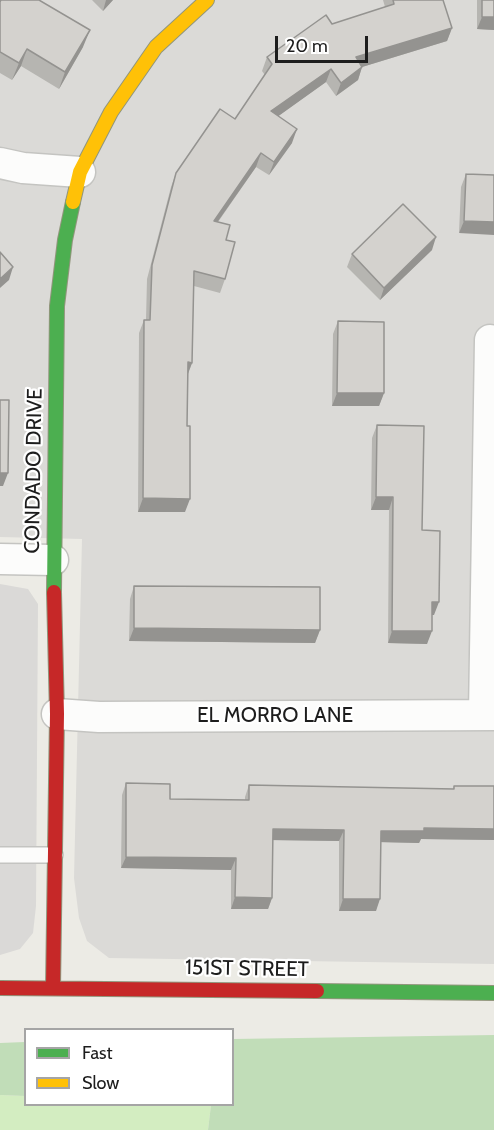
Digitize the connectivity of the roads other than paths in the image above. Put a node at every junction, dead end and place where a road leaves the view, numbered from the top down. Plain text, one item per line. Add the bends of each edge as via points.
1 (207, 0) edge
2 (0, 163) edge
3 (80, 172) junction
4 (490, 340) dead end
5 (0, 559) edge
6 (53, 560) junction
7 (57, 714) junction
8 (489, 715) edge
9 (0, 855) edge
10 (55, 855) junction
11 (0, 988) edge
12 (53, 988) junction
13 (494, 993) edge

1 - 3 street, CONDADO DRIVE via 156,47 111,112
2 - 3 street
3 - 6 street, CONDADO DRIVE via 65,240 57,306
4 - 8 street
5 - 6 street
6 - 7 street, CONDADO DRIVE
7 - 8 street, EL MORRO LANE
7 - 10 street, CONDADO DRIVE
9 - 10 lane
10 - 12 street, CONDADO DRIVE
11 - 12 street, 151ST STREET
12 - 13 street, 151ST STREET

